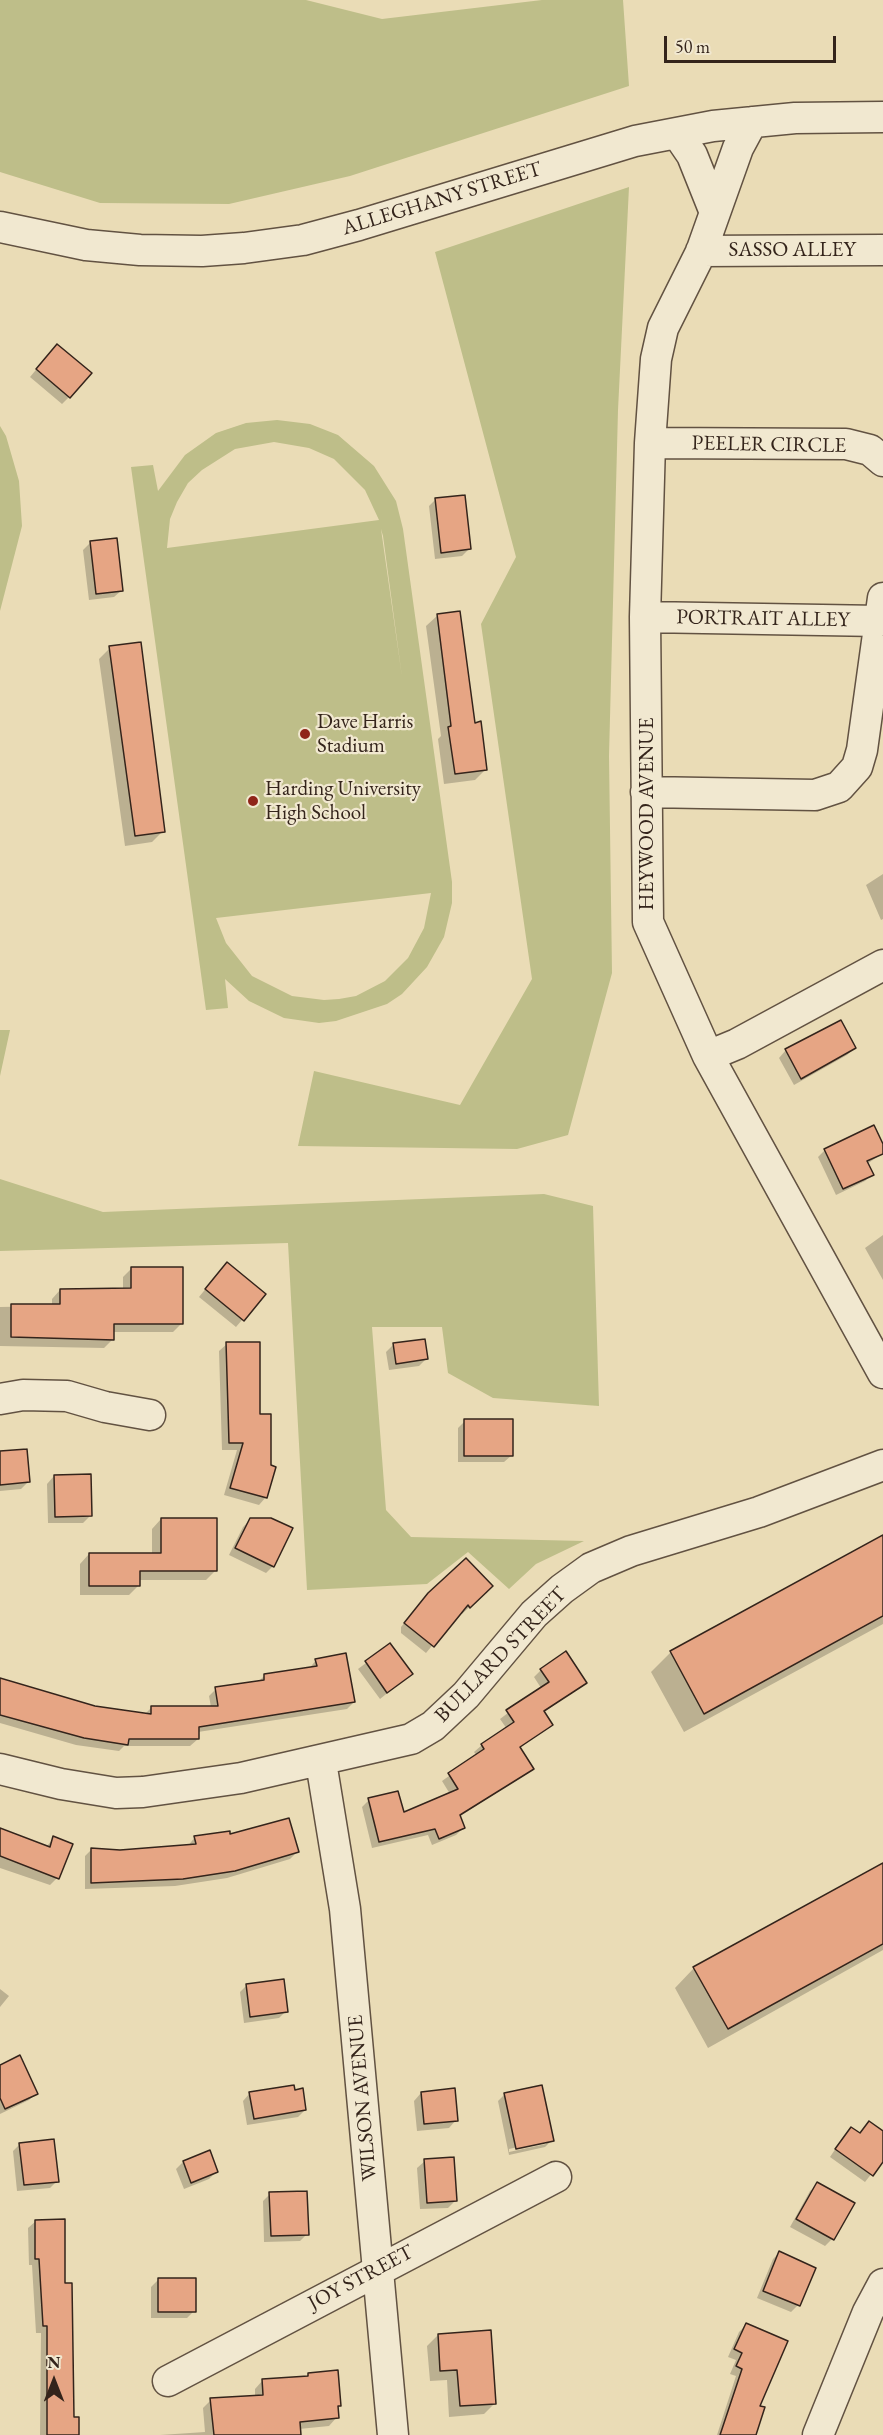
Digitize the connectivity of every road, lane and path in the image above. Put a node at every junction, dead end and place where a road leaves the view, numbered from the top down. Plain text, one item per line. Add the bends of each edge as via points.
1 (883, 117) edge
2 (752, 122) junction
3 (677, 133) junction
4 (714, 210) junction
5 (0, 228) edge
6 (883, 250) edge
7 (701, 251) junction
8 (650, 443) junction
9 (883, 461) edge
10 (881, 610) edge
11 (645, 617) junction
12 (646, 792) junction
13 (883, 965) edge
14 (708, 1056) junction
15 (883, 1373) edge
16 (0, 1399) edge
17 (150, 1415) dead end
18 (883, 1465) edge
19 (321, 1762) junction
20 (0, 1769) edge
21 (556, 2177) dead end
22 (379, 2269) junction
23 (883, 2284) edge
24 (168, 2381) dead end
25 (393, 2435) edge
26 (818, 2435) edge

1 - 2 street, ALLEGHANY STREET
2 - 3 street, ALLEGHANY STREET
2 - 4 street, HEYWOOD AVENUE
3 - 4 street via 692,155
3 - 5 street, ALLEGHANY STREET via 597,152 303,240 202,251 129,249
4 - 7 street, HEYWOOD AVENUE
6 - 7 street, SASSO ALLEY
7 - 8 street, HEYWOOD AVENUE via 660,336
8 - 9 street, PEELER CIRCLE via 846,444 870,450
8 - 11 street, HEYWOOD AVENUE
10 - 11 street, PORTRAIT ALLEY
10 - 12 street via 862,750 857,767 839,787 814,795
11 - 12 street, HEYWOOD AVENUE
12 - 14 street, HEYWOOD AVENUE via 648,922
13 - 14 street
14 - 15 street, HEYWOOD AVENUE
16 - 17 street via 56,1395
18 - 19 street, BULLARD STREET via 759,1512 631,1551 591,1568 534,1614 466,1695 433,1726 411,1739
19 - 20 street, BULLARD STREET via 241,1778 116,1793
19 - 22 street, WILSON AVENUE via 345,1909
21 - 22 street, JOY STREET
22 - 24 street, JOY STREET
22 - 25 street, WILSON AVENUE
23 - 26 street

